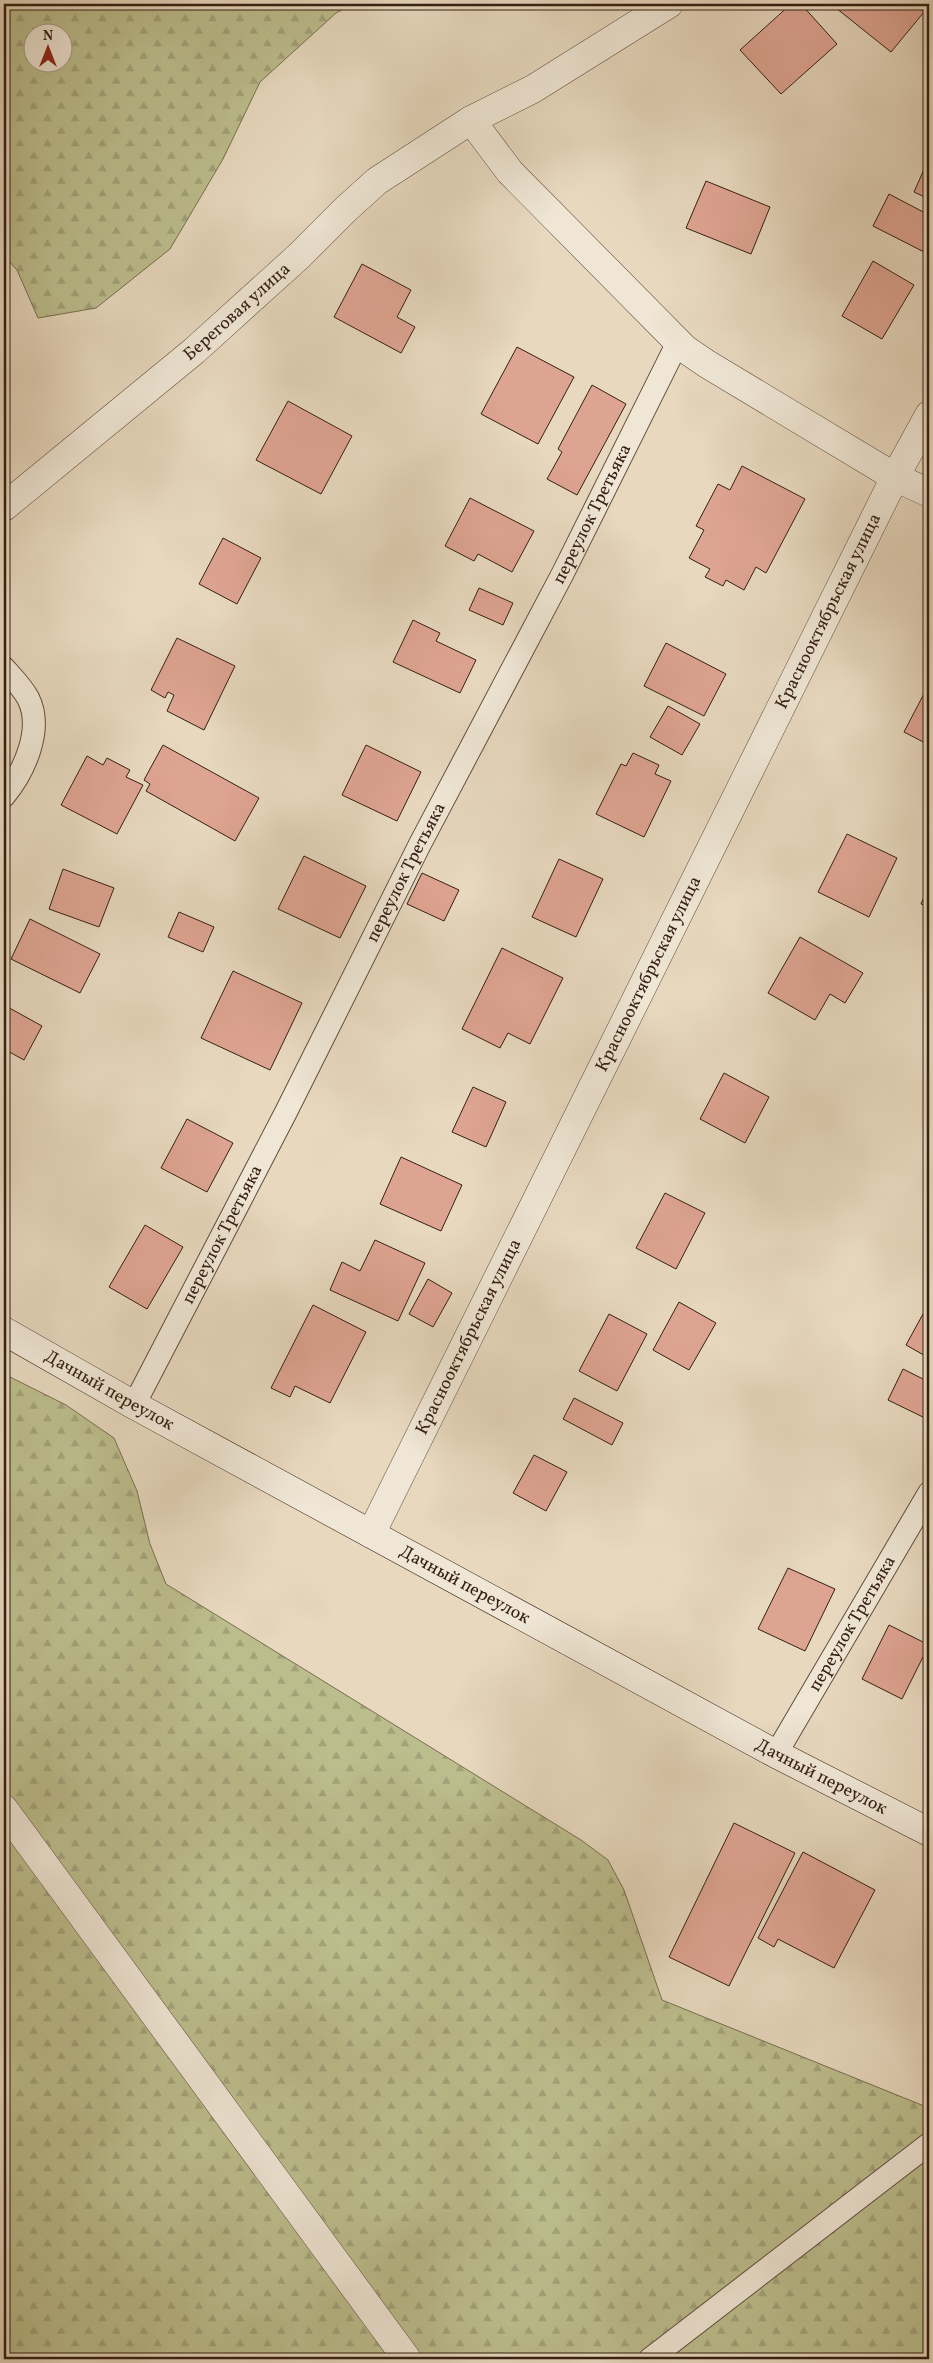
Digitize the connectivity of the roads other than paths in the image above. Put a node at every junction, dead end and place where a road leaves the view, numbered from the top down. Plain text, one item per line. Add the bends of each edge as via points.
1 (669, 4) edge
2 (471, 120) junction
3 (678, 342) junction
4 (929, 415) edge
5 (895, 477) junction
6 (929, 493) edge
7 (4, 508) edge
8 (4, 668) edge
9 (4, 796) edge
10 (4, 1331) edge
11 (134, 1406) junction
12 (929, 1493) edge
13 (371, 1534) junction
14 (776, 1754) junction
15 (4, 1809) edge
16 (929, 1832) edge
17 (929, 2144) edge
18 (407, 2359) edge
19 (650, 2359) edge

1 - 2 street via 533,89
2 - 3 street via 510,172
2 - 7 street, Береговая улица via 377,181 194,351
3 - 5 street via 707,364
3 - 11 lane, переулок Третьяка via 563,573 420,844
4 - 5 street, Краснооктябрьская улица
5 - 6 street
5 - 13 street, Краснооктябрьская улица
8 - 9 lane via 29,700 34,730 26,760
10 - 11 street, Дачный переулок
11 - 13 street, Дачный переулок
12 - 14 lane, переулок Третьяка
13 - 14 street, Дачный переулок
14 - 16 street, Дачный переулок
15 - 18 street
17 - 19 lane

